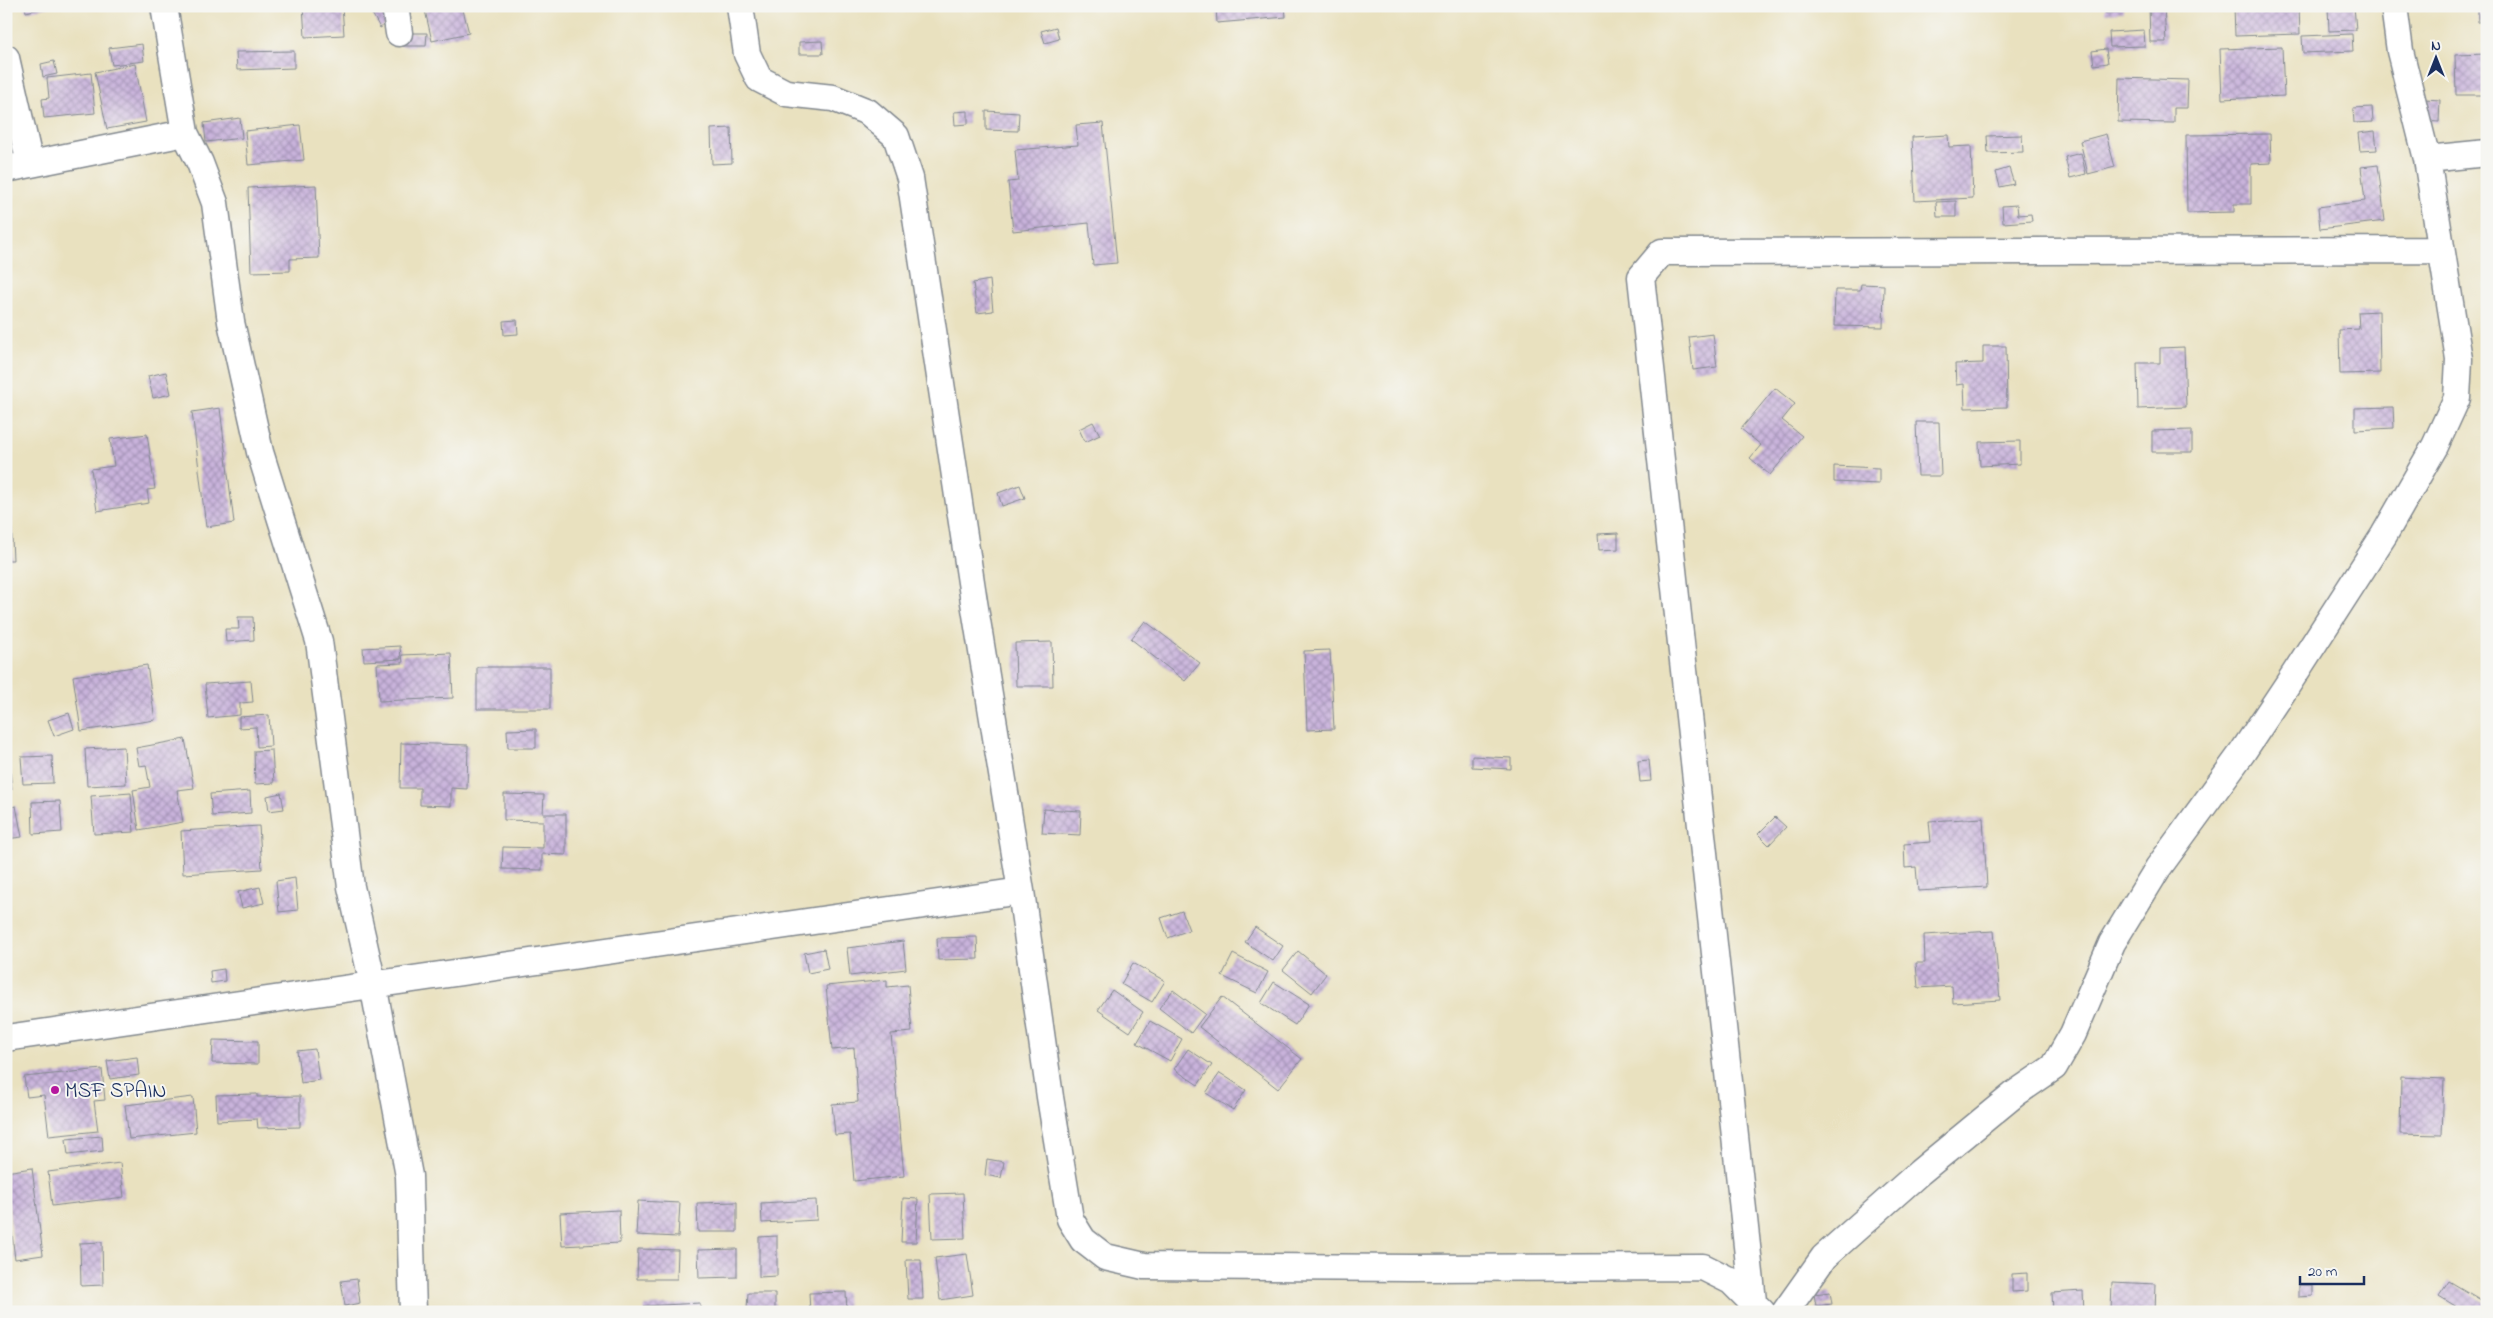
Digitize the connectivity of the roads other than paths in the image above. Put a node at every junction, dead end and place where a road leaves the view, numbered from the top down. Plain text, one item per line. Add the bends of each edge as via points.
1 (164, 6) edge
2 (395, 6) edge
3 (740, 6) edge
4 (2394, 6) edge
5 (399, 34) dead end
6 (6, 58) edge
7 (185, 133) junction
8 (2487, 153) edge
9 (2427, 159) junction
10 (18, 166) edge
11 (2441, 250) junction
12 (1021, 891) junction
13 (373, 984) junction
14 (6, 1038) edge
15 (1758, 1307) edge
16 (413, 1312) edge
17 (1786, 1312) edge

1 - 7 street
2 - 5 street
3 - 12 street via 747,54 759,79 786,93 832,98 868,112 896,136 910,178 975,612
4 - 9 street via 2400,51
6 - 10 street
7 - 10 street
7 - 13 street via 215,203 231,322 260,452 319,641 351,887
8 - 9 street
9 - 11 street
11 - 15 street via 1662,252 1641,277
11 - 17 street via 2459,360 2457,398 2435,446 2384,535 2242,753 2158,868 2112,943 2073,1034 2054,1067 2016,1093 1920,1172 1824,1257
12 - 13 street
12 - 15 street via 1070,1219 1084,1240 1105,1257 1144,1266 1703,1267 1731,1281
13 - 14 street
13 - 16 street via 409,1176

